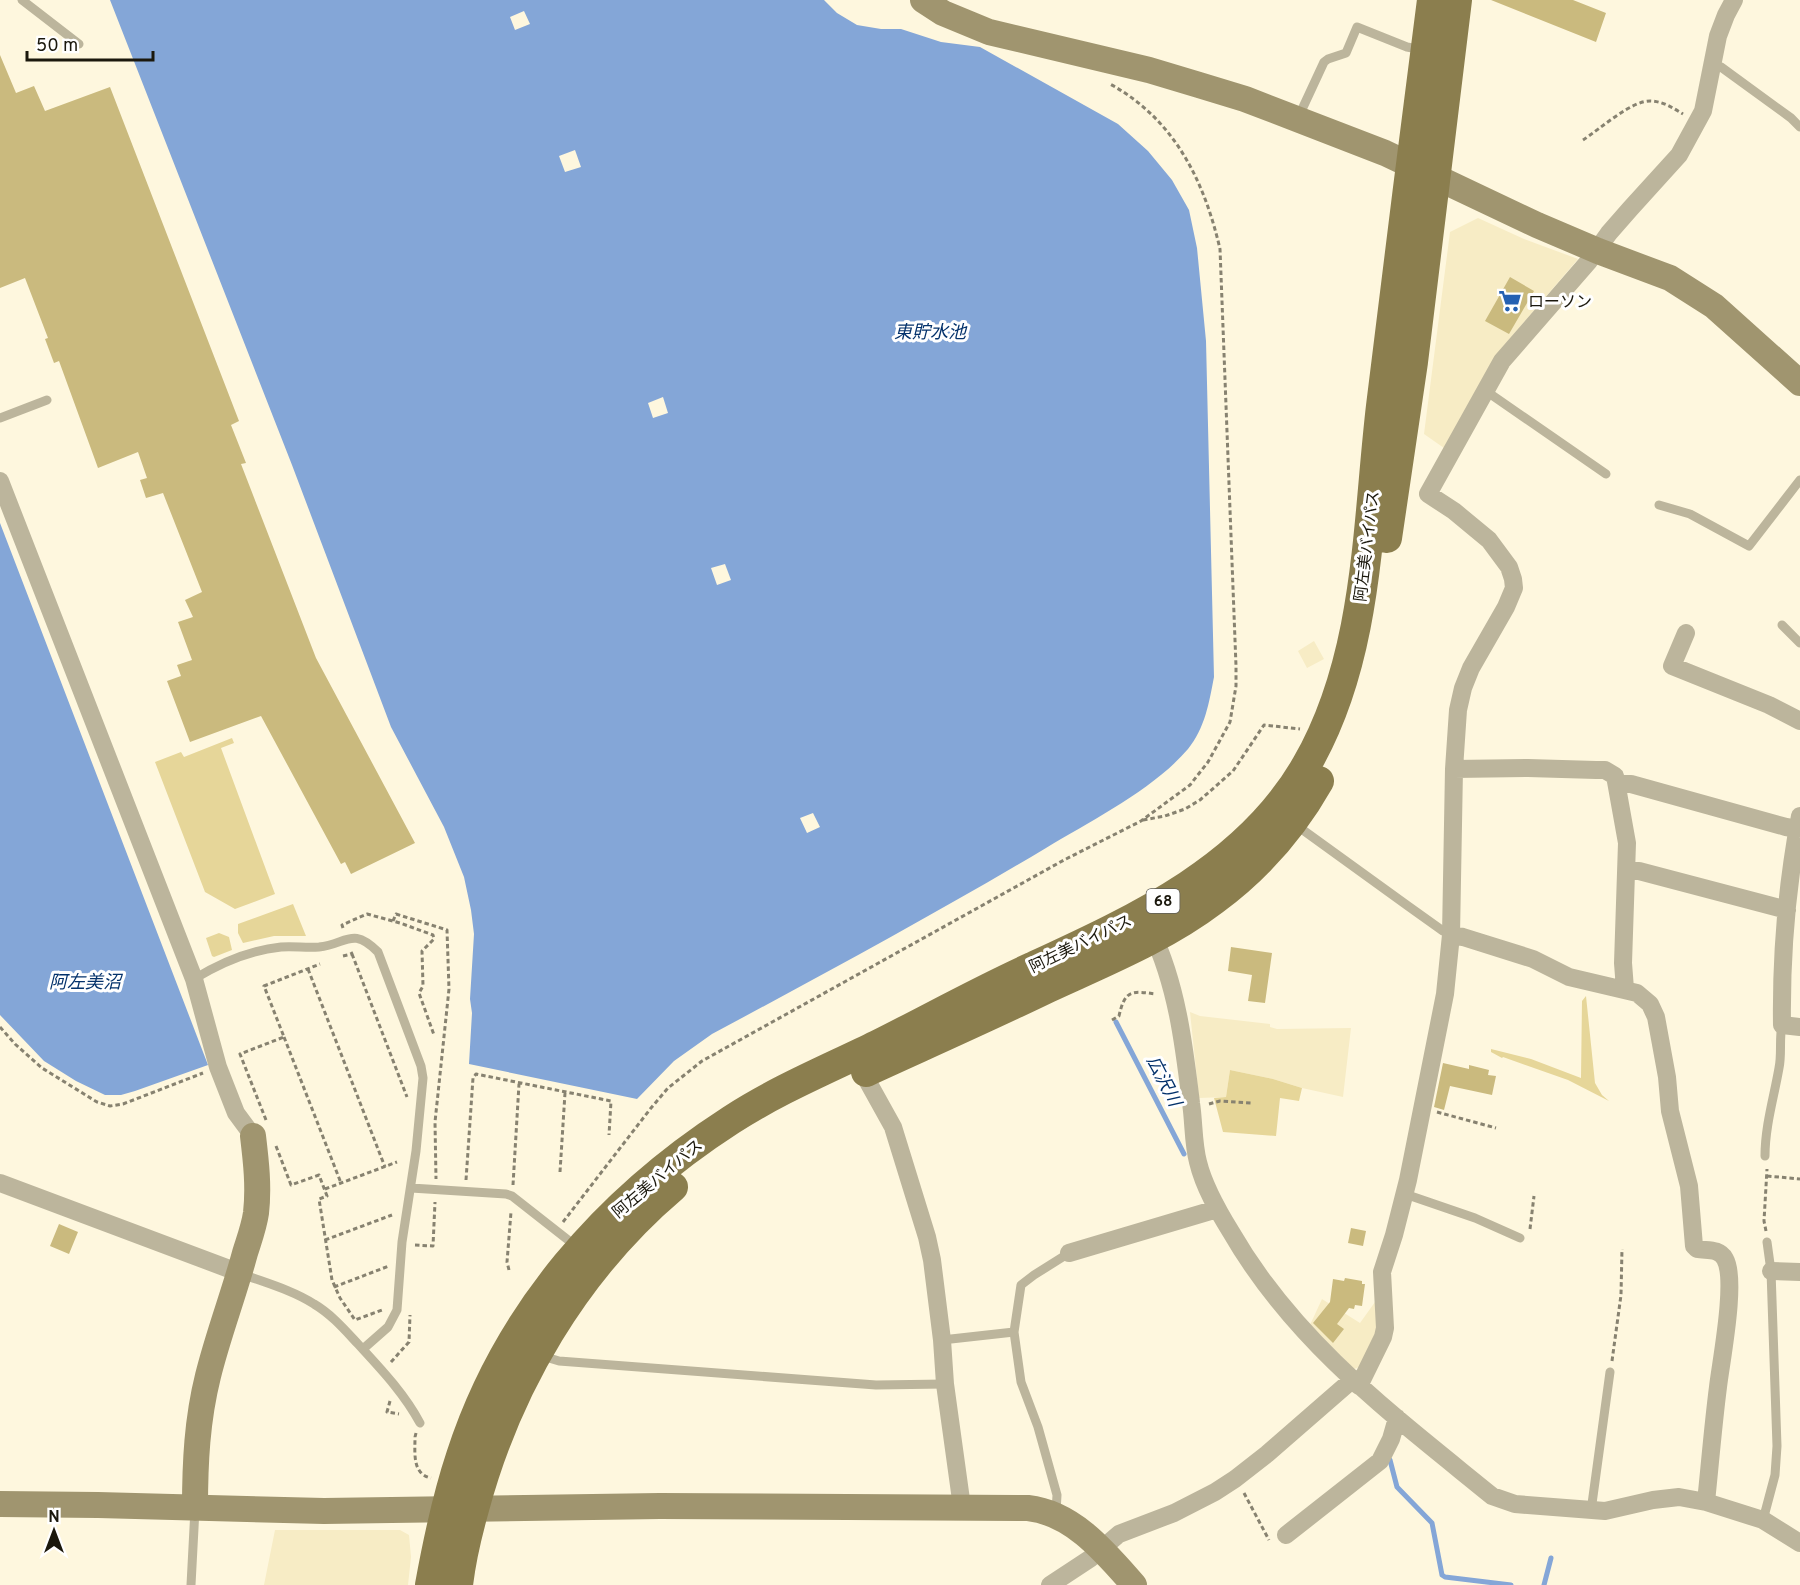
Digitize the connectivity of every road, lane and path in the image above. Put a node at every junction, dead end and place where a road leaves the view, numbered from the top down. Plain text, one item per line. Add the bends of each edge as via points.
1 (22, 0) edge
2 (923, 0) edge
3 (1432, 0) edge
4 (1457, 0) edge
5 (1734, 0) edge
6 (79, 44) dead end
7 (1426, 50) junction
8 (1713, 64) junction
9 (1102, 80) dead end
10 (1297, 120) junction
11 (1697, 122) junction
12 (1800, 127) edge
13 (1583, 140) dead end
14 (1423, 170) junction
15 (1598, 251) junction
16 (1800, 383) edge
17 (1486, 391) junction
18 (47, 400) dead end
19 (0, 418) edge
20 (1606, 474) dead end
21 (1800, 480) edge
22 (0, 481) edge
23 (1659, 506) dead end
24 (1782, 625) dead end
25 (1686, 633) dead end
26 (1800, 642) edge
27 (1800, 721) edge
28 (1305, 730) dead end
29 (1454, 769) junction
30 (1617, 784) junction
31 (1141, 820) junction
32 (1292, 822) junction
33 (1799, 823) edge
34 (1627, 871) junction
35 (1787, 910) junction
36 (393, 921) junction
37 (342, 925) dead end
38 (1148, 925) junction
39 (1793, 928) edge
40 (1451, 934) junction
41 (352, 954) dead end
42 (320, 964) dead end
43 (308, 969) junction
44 (194, 979) junction
45 (1625, 989) junction
46 (1173, 995) junction
47 (1112, 1020) dead end
48 (1791, 1026) edge
49 (0, 1027) edge
50 (434, 1035) dead end
51 (284, 1037) junction
52 (218, 1067) junction
53 (863, 1073) junction
54 (519, 1083) junction
55 (566, 1092) junction
56 (1252, 1103) dead end
57 (410, 1104) dead end
58 (1204, 1107) dead end
59 (1423, 1108) junction
60 (1496, 1128) dead end
61 (264, 1132) junction
62 (609, 1135) dead end
63 (1765, 1156) joint
64 (397, 1162) dead end
65 (385, 1167) junction
66 (560, 1172) dead end
67 (1767, 1176) junction
68 (1800, 1179) edge
69 (445, 1180) dead end
70 (466, 1181) dead end
71 (0, 1183) edge
72 (341, 1183) junction
73 (411, 1188) junction
74 (325, 1189) junction
75 (1405, 1194) junction
76 (512, 1196) junction
77 (1534, 1196) dead end
78 (435, 1200) dead end
79 (1217, 1209) junction
80 (392, 1215) dead end
81 (1520, 1238) joint
82 (326, 1240) junction
83 (568, 1240) junction
84 (1767, 1242) joint
85 (1622, 1249) dead end
86 (1069, 1254) joint
87 (400, 1265) junction
88 (509, 1270) dead end
89 (1771, 1271) junction
90 (1800, 1272) edge
91 (240, 1273) junction
92 (334, 1287) junction
93 (410, 1309) dead end
94 (382, 1310) dead end
95 (1014, 1332) junction
96 (942, 1340) junction
97 (363, 1349) junction
98 (538, 1351) junction
99 (390, 1363) dead end
100 (1610, 1372) joint
101 (1355, 1383) junction
102 (945, 1384) junction
103 (390, 1400) dead end
104 (1397, 1418) junction
105 (420, 1423) junction
106 (435, 1479) dead end
107 (1235, 1479) junction
108 (1706, 1502) junction
109 (0, 1504) edge
110 (962, 1507) junction
111 (195, 1508) junction
112 (460, 1508) junction
113 (1591, 1511) junction
114 (1056, 1514) junction
115 (1763, 1520) junction
116 (1278, 1538) joint
117 (1800, 1542) edge
118 (1101, 1549) junction
119 (191, 1585) edge
120 (430, 1585) edge
121 (458, 1585) edge
122 (1050, 1585) edge
123 (1134, 1585) edge

1 - 6 lane
2 - 10 street via 989,32 1149,70 1245,99
3 - 7 main road, 阿左美バイパス / 68
4 - 14 main road, 阿左美バイパス / 68
5 - 8 street via 1721,25
7 - 10 lane via 1357,27 1346,53 1324,62
7 - 14 main road, 阿左美バイパス / 68
8 - 11 street
8 - 12 lane
9 - 31 path via 1132,96 1176,143 1204,194 1214,221 1222,267 1236,666 1233,706 1230,722 1208,762 1190,784
10 - 14 street
11 - 13 path via 1665,104 1644,102
11 - 15 street via 1679,155 1609,233
14 - 15 street
14 - 32 main road, 阿左美バイパス / 68 via 1404,431 1370,650 1358,699 1339,746
14 - 38 main road, 阿左美バイパス / 68 via 1381,409 1361,594 1343,680 1326,728 1291,789 1255,833
15 - 16 street via 1670,278 1705,300
15 - 17 street via 1503,361
17 - 20 lane
17 - 29 street via 1428,494 1489,540 1509,567 1514,588 1463,688
18 - 19 lane
21 - 23 lane via 1749,546 1690,514
22 - 44 street
24 - 26 lane
25 - 27 street via 1672,666
28 - 31 path via 1264,725 1233,771 1200,800 1165,816
29 - 30 street via 1605,770
29 - 40 street
30 - 33 street via 1631,784 1786,828
30 - 34 street via 1626,835
31 - 83 path via 702,1060 651,1108
32 - 38 main road, 阿左美バイパス / 68 via 1264,855 1214,900 1178,924
32 - 40 lane
33 - 35 street
34 - 35 street
34 - 45 street
35 - 39 street
36 - 37 path via 367,914
36 - 50 path via 433,935 434,939 422,951 423,986 419,993
36 - 69 path via 396,914 447,930 449,989 435,1122 436,1179
38 - 46 street
38 - 53 main road, 阿左美バイパス / 68 via 1092,968
38 - 83 main road, 阿左美バイパス / 68 via 1094,938 972,994 735,1117 677,1158 603,1223
39 - 48 street via 1782,993
40 - 45 street via 1533,959 1569,977
40 - 59 street via 1442,1010
41 - 57 path
42 - 43 path
43 - 51 path via 264,986
43 - 65 path
44 - 52 street
44 - 73 lane via 267,949 325,946 347,938 367,941 378,952 423,1071
45 - 108 street via 1645,999 1656,1017 1670,1111 1689,1186 1694,1246 1720,1253 1727,1263 1730,1280
46 - 47 path via 1131,992 1119,1016
46 - 79 street via 1198,1163
48 - 63 lane via 1780,1034 1780,1065 1766,1131
49 - 52 path via 42,1068 110,1106
51 - 61 path via 240,1054
51 - 72 path
52 - 61 street via 236,1113
53 - 96 street via 893,1127 913,1189 932,1260
53 - 98 main road, 阿左美バイパス / 68 via 764,1124 715,1154 671,1188 611,1248
54 - 55 path
54 - 70 path via 476,1074 473,1078
54 - 76 path
55 - 62 path via 611,1101
55 - 66 path
56 - 58 path via 1220,1101
59 - 60 path
59 - 75 street
61 - 74 path via 291,1185 319,1175
61 - 91 street via 257,1167 255,1215
63 - 67 path
64 - 65 path
65 - 72 path
67 - 68 path
67 - 84 path
71 - 91 street
72 - 74 path
73 - 76 lane
73 - 87 lane
74 - 82 path via 327,1196 319,1199
75 - 81 lane
75 - 101 street via 1382,1272 1383,1337
76 - 83 lane
76 - 88 path
77 - 81 path via 1530,1227
78 - 87 path via 433,1246 412,1245 412,1265
79 - 86 street
79 - 101 street via 1240,1249 1287,1313
80 - 82 path
82 - 92 path
83 - 112 main road, 阿左美バイパス / 68 via 550,1284 501,1363 471,1428 461,1454
84 - 89 lane
85 - 100 path via 1621,1295
86 - 95 lane via 1021,1285
87 - 92 path
87 - 97 lane via 393,1319
89 - 90 street
89 - 115 lane via 1777,1446
91 - 97 lane via 311,1302
91 - 111 street via 202,1402 195,1459
92 - 94 path via 355,1320
93 - 99 path via 409,1342
95 - 96 lane
95 - 114 lane via 1021,1382 1057,1496
96 - 102 street
97 - 105 lane via 411,1406
98 - 102 lane via 559,1361 876,1385
98 - 112 main road, 阿左美バイパス / 68 via 488,1460
100 - 113 lane
101 - 104 street
101 - 107 street
102 - 110 street
103 - 105 path via 387,1412 403,1414
104 - 113 street via 1492,1496 1515,1504
104 - 116 street via 1380,1461
105 - 106 path via 415,1437 417,1468 421,1475
107 - 116 path
107 - 118 street via 1174,1513 1119,1534
108 - 113 street via 1678,1497
108 - 115 street
109 - 111 street
110 - 112 street
110 - 114 street via 1028,1508
111 - 112 street
111 - 119 lane
112 - 120 main road, 阿左美バイパス / 68
112 - 121 main road, 阿左美バイパス / 68 via 462,1557
114 - 118 street
115 - 117 street
118 - 122 street
118 - 123 street

